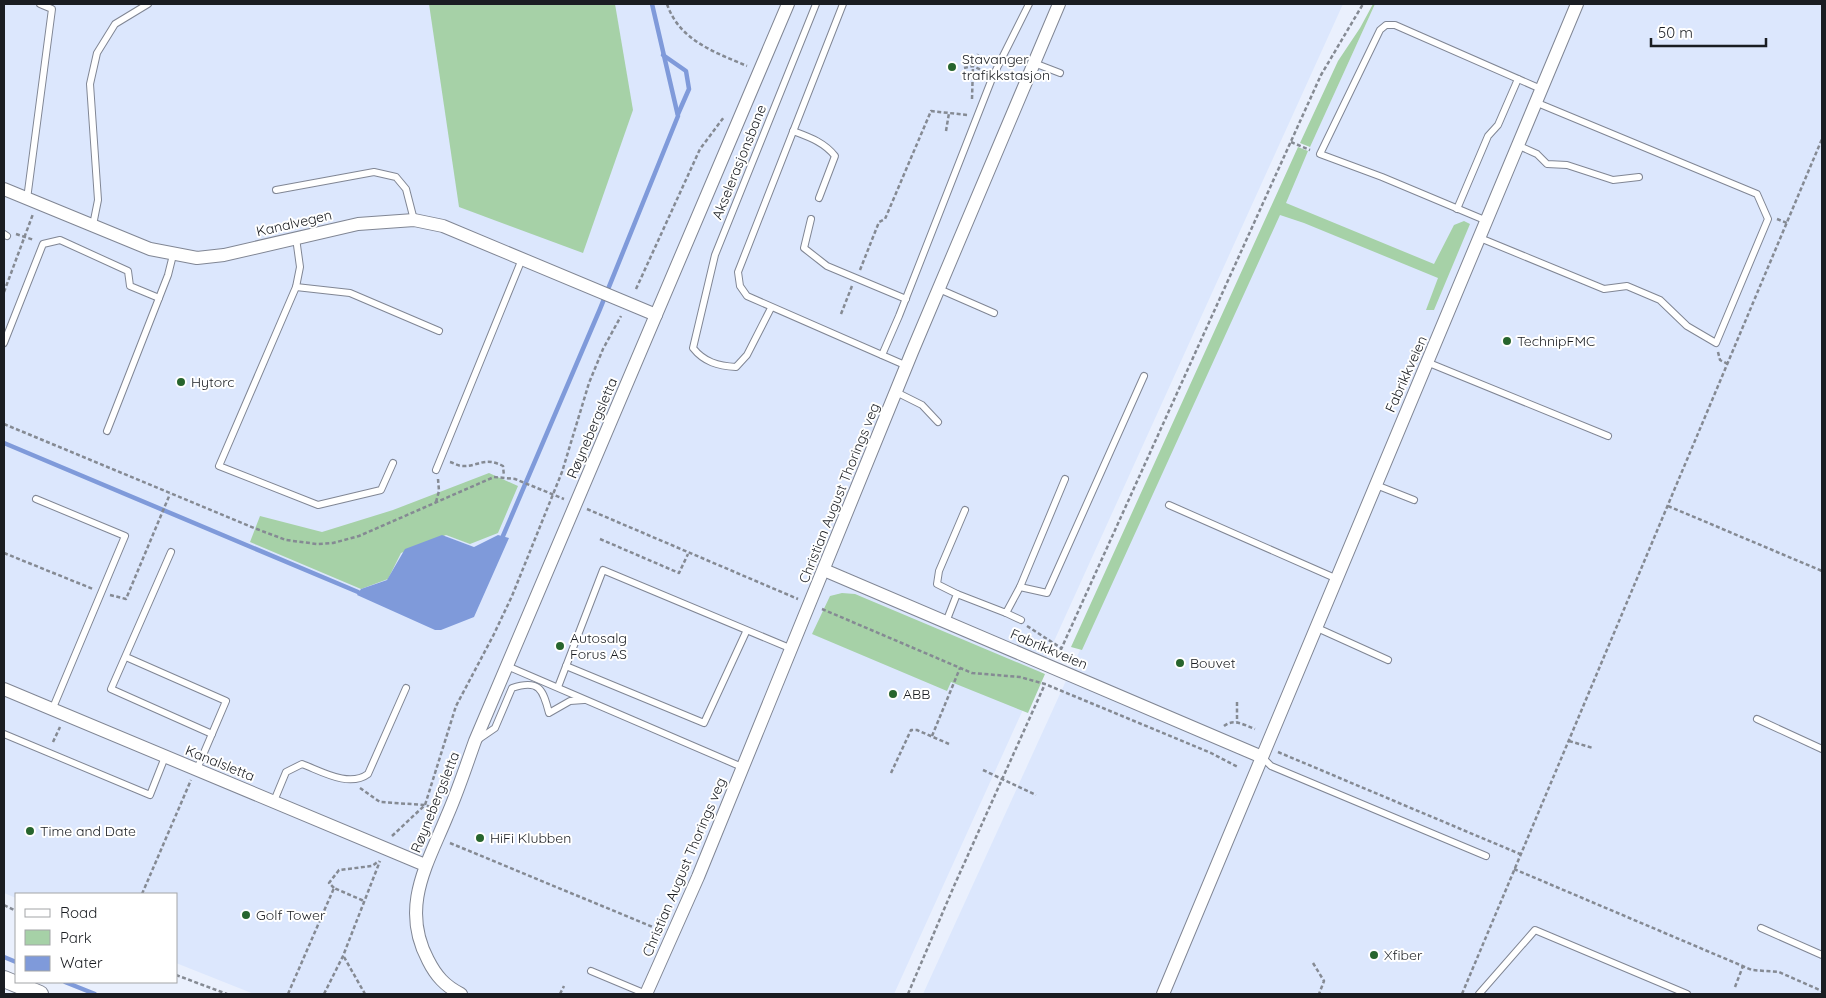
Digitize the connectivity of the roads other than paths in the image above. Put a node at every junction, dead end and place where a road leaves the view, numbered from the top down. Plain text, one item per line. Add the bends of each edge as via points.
1 (40, 4) edge
2 (148, 4) edge
3 (788, 4) edge
4 (816, 4) edge
5 (843, 4) edge
6 (1028, 4) edge
7 (1059, 4) edge
8 (1577, 4) edge
9 (1034, 63) junction
10 (1060, 73) dead end
11 (1518, 79) junction
12 (1541, 89) junction
13 (1535, 102) junction
14 (793, 131) junction
15 (1517, 145) junction
16 (1639, 177) dead end
17 (4, 189) edge
18 (276, 190) dead end
19 (819, 198) dead end
20 (32, 201) junction
21 (1457, 209) junction
22 (811, 219) dead end
23 (414, 220) junction
24 (1487, 221) junction
25 (93, 226) junction
26 (296, 237) junction
27 (1480, 238) junction
28 (173, 255) junction
29 (522, 259) junction
30 (296, 288) junction
31 (939, 289) junction
32 (159, 298) junction
33 (906, 298) junction
34 (771, 308) junction
35 (994, 313) dead end
36 (656, 315) junction
37 (439, 331) dead end
38 (4, 343) edge
39 (882, 354) junction
40 (1428, 362) junction
41 (907, 366) junction
42 (1144, 376) dead end
43 (896, 392) junction
44 (938, 422) dead end
45 (107, 431) dead end
46 (1608, 436) dead end
47 (393, 462) dead end
48 (436, 470) road end
49 (1065, 479) dead end
50 (1374, 485) junction
51 (36, 499) dead end
52 (1414, 500) dead end
53 (1169, 505) dead end
54 (965, 510) dead end
55 (171, 552) dead end
56 (824, 570) junction
57 (1335, 578) junction
58 (1020, 587) junction
59 (957, 594) junction
60 (1006, 613) junction
61 (1021, 620) road end
62 (946, 622) junction
63 (1315, 628) junction
64 (746, 632) junction
65 (792, 649) junction
66 (126, 657) junction
67 (1388, 660) dead end
68 (507, 666) junction
69 (566, 666) junction
70 (558, 687) junction
71 (406, 688) dead end
72 (4, 689) edge
73 (585, 700) junction
74 (52, 710) junction
75 (1756, 719) dead end
76 (4, 734) edge
77 (212, 734) junction
78 (476, 741) junction
79 (1822, 749) edge
80 (165, 757) junction
81 (1262, 757) junction
82 (742, 766) junction
83 (194, 775) junction
84 (274, 802) junction
85 (1486, 856) dead end
86 (425, 865) junction
87 (1762, 928) dead end
88 (1822, 955) edge
89 (591, 971) dead end
90 (4, 980) edge
91 (40, 994) edge
92 (461, 994) edge
93 (646, 994) edge
94 (1163, 994) edge
95 (1479, 994) edge
96 (1687, 994) edge

1 - 20 lane via 52,9
2 - 25 lane via 115,24 97,53 90,84 98,200
3 - 36 street, Røynebergsletta
4 - 34 lane, Akselerasjonsbane via 715,255 693,348 701,358 722,366 736,367 747,354
5 - 14 lane
6 - 33 lane via 993,76
7 - 9 street, Christian August Thorings veg
8 - 12 street, Fabrikkveien
9 - 10 lane
9 - 31 street, Christian August Thorings veg
11 - 12 lane
11 - 21 lane via 1498,125 1488,136
11 - 21 lane via 1395,25 1386,25 1380,30 1320,154
12 - 13 street, Fabrikkveien
13 - 15 street, Fabrikkveien
13 - 27 lane via 1757,194 1768,219 1716,343 1687,326 1660,300 1627,286 1604,289
14 - 19 lane via 828,148 835,156
14 - 34 lane via 738,272 740,286 747,296
15 - 16 lane via 1537,154 1547,164 1567,165 1614,180
15 - 24 street, Fabrikkveien
17 - 20 street, Kanalvegen
18 - 23 lane via 374,172 396,177 406,189
20 - 25 street, Kanalvegen
21 - 24 lane
22 - 33 lane via 804,248 827,266
23 - 26 street, Kanalvegen via 358,224
23 - 29 street, Kanalvegen via 443,226
24 - 27 street, Fabrikkveien
25 - 28 street, Kanalvegen
26 - 28 street, Kanalvegen via 224,255 197,258
26 - 30 lane via 300,267
27 - 40 street, Fabrikkveien
28 - 32 lane
29 - 36 street, Kanalvegen
29 - 48 lane
30 - 37 lane via 350,293
30 - 47 lane via 219,466 318,505 381,490
31 - 35 lane
31 - 41 street, Christian August Thorings veg
32 - 38 lane via 130,286 128,271 60,240 43,244
32 - 45 lane
33 - 39 lane
34 - 39 lane
36 - 68 street, Røynebergsletta
39 - 41 lane
40 - 46 lane
40 - 50 street, Fabrikkveien
41 - 43 street, Christian August Thorings veg
42 - 58 lane via 1047,593
43 - 44 lane via 922,405
43 - 56 street, Christian August Thorings veg
49 - 58 lane
50 - 52 lane
50 - 57 street, Fabrikkveien
51 - 74 lane via 125,536
53 - 57 lane
54 - 59 lane via 938,571 937,584
55 - 66 lane
56 - 62 street, Fabrikkveien
56 - 65 street, Christian August Thorings veg
57 - 63 street, Fabrikkveien
58 - 60 lane
59 - 60 lane
59 - 62 lane
60 - 61 lane
62 - 81 street, Fabrikkveien
63 - 67 lane
63 - 81 street, Fabrikkveien
64 - 65 lane
64 - 69 lane via 704,722
64 - 69 lane via 604,570
65 - 82 street, Christian August Thorings veg
66 - 77 lane via 226,701
66 - 77 lane via 111,689
68 - 70 lane
68 - 78 street, Røynebergsletta
69 - 70 lane
70 - 73 lane
71 - 84 lane via 368,774 361,779 349,780 302,764 286,772
72 - 74 street, Kanalsletta
73 - 78 lane via 570,701 549,713 547,697 538,687 527,683 512,688 495,728
73 - 82 lane
74 - 80 street, Kanalsletta
75 - 79 lane
76 - 80 lane via 150,795
77 - 83 lane
78 - 86 street, Røynebergsletta
80 - 83 street, Kanalsletta
81 - 85 lane via 1272,766
81 - 94 street, Fabrikkveien
82 - 93 street, Christian August Thorings veg via 698,877
83 - 84 street, Kanalsletta
84 - 86 street, Kanalsletta
86 - 92 street, Røynebergsletta via 417,892 417,932 441,981
87 - 88 lane
89 - 93 lane
90 - 91 street
95 - 96 lane via 1536,930

